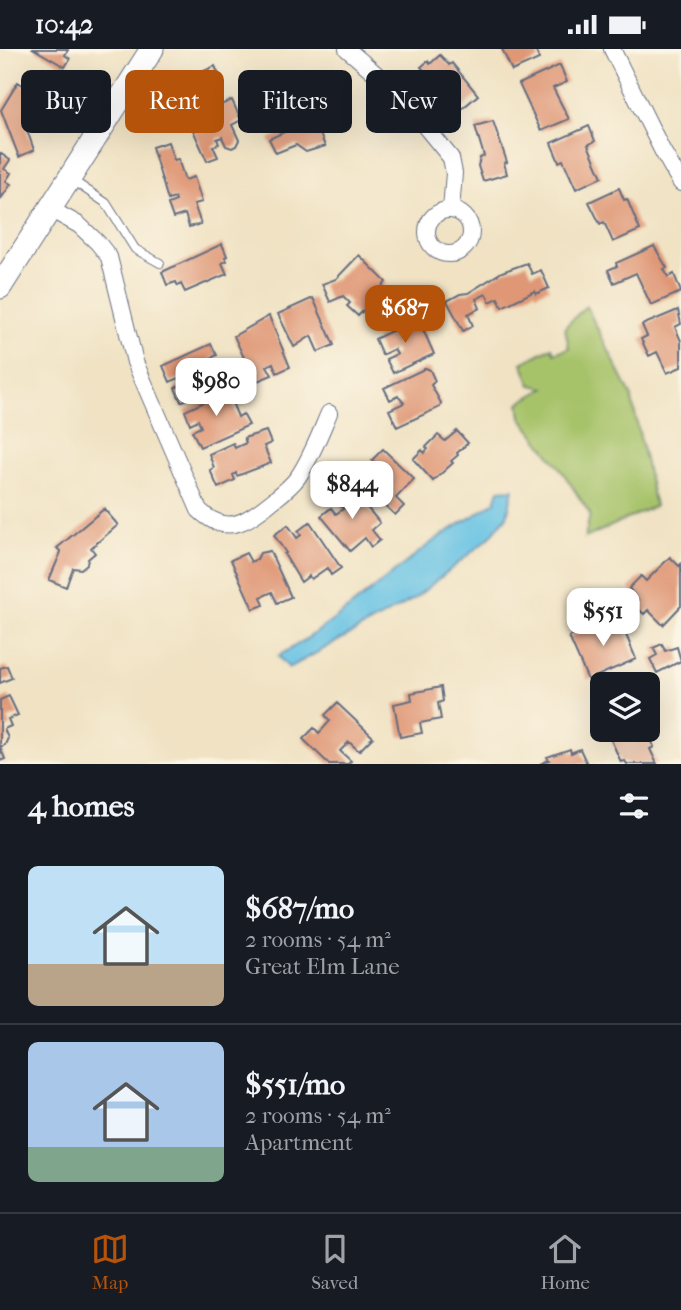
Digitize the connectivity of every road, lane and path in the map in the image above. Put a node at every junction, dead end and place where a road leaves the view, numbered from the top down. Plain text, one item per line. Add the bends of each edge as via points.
1 (152, 49) edge
2 (347, 49) edge
3 (612, 49) edge
4 (70, 178) junction
5 (681, 183) edge
6 (50, 209) junction
7 (451, 210) dead end
8 (160, 263) dead end
9 (0, 287) edge
10 (329, 413) dead end

1 - 4 main road
2 - 7 street via 397,92 451,158
3 - 5 street
4 - 6 main road
4 - 8 lane via 106,204 135,249
6 - 9 main road
6 - 10 street via 79,225 109,257 135,362 206,517 215,523 240,523 292,484

